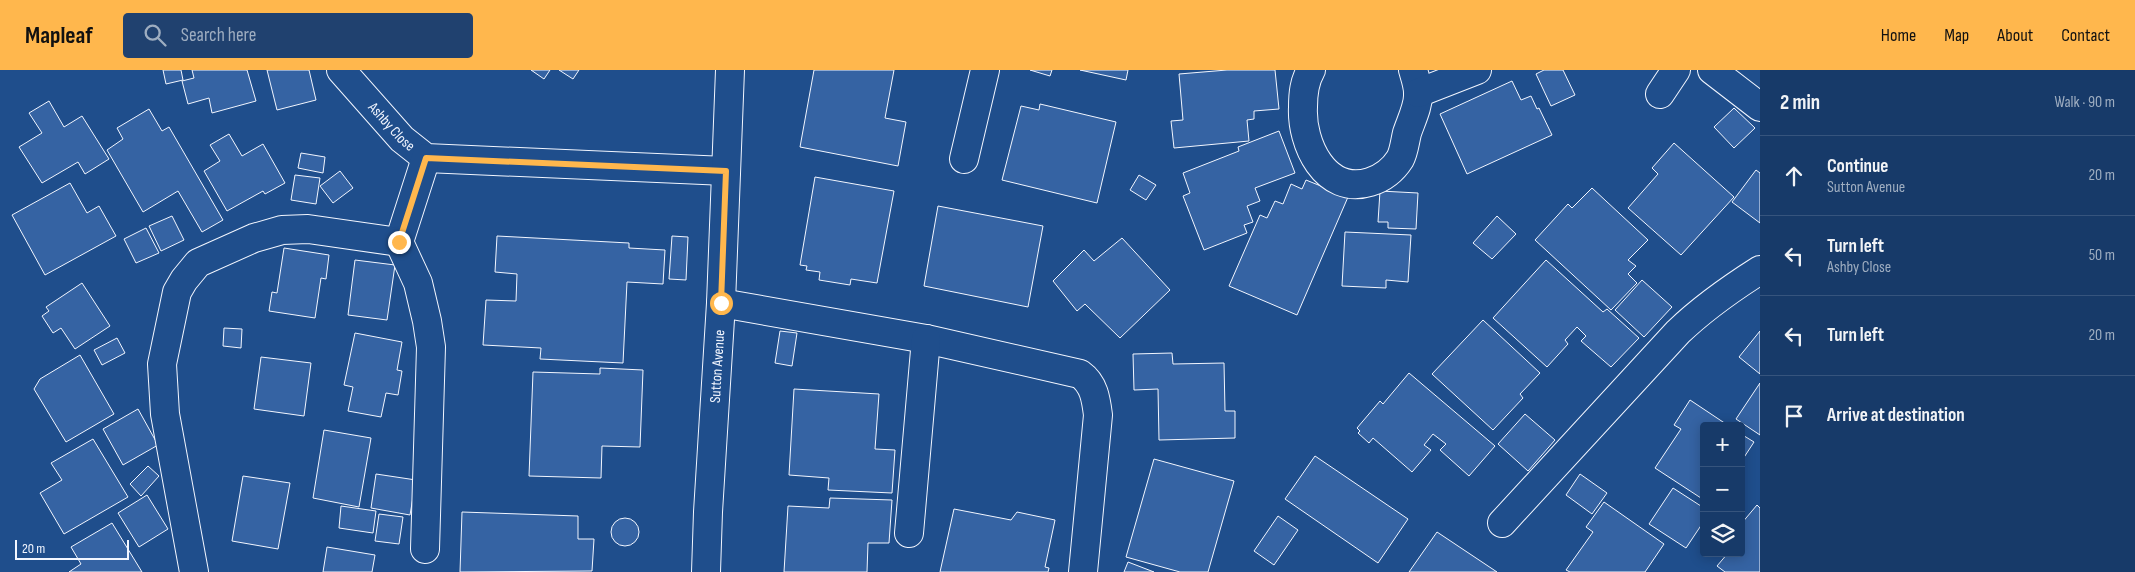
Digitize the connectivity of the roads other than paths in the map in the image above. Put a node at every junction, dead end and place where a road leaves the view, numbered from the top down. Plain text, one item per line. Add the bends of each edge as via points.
1 (341, 70) edge
2 (730, 70) edge
3 (985, 70) edge
4 (1310, 70) edge
5 (1476, 70) edge
6 (1676, 70) edge
7 (1712, 70) edge
8 (1416, 82) edge
9 (1660, 94) dead end
10 (1760, 107) edge
11 (426, 158) junction
12 (964, 159) dead end
13 (726, 171) junction
14 (399, 242) junction
15 (1760, 270) edge
16 (721, 303) junction
17 (926, 339) junction
18 (1502, 523) dead end
19 (909, 533) dead end
20 (426, 549) dead end
21 (194, 572) edge
22 (706, 572) edge
23 (1083, 572) edge

1 - 11 street, Ashby Close via 402,139
2 - 13 street, Sutton Avenue
3 - 12 street
4 - 8 street via 1303,91 1304,131 1316,161 1339,181 1350,184 1378,179 1401,158
5 - 8 street
6 - 9 street
7 - 10 street
11 - 13 street, Ashby Close
11 - 14 street
13 - 16 street, Sutton Avenue
14 - 20 street via 418,283 431,347
14 - 21 street via 308,228 282,230 254,238 198,263 184,280 177,292 162,364 165,414
15 - 18 street via 1723,293 1678,332
16 - 17 street
16 - 22 street, Sutton Avenue
17 - 19 street
17 - 23 street via 1080,374 1090,384 1098,415

